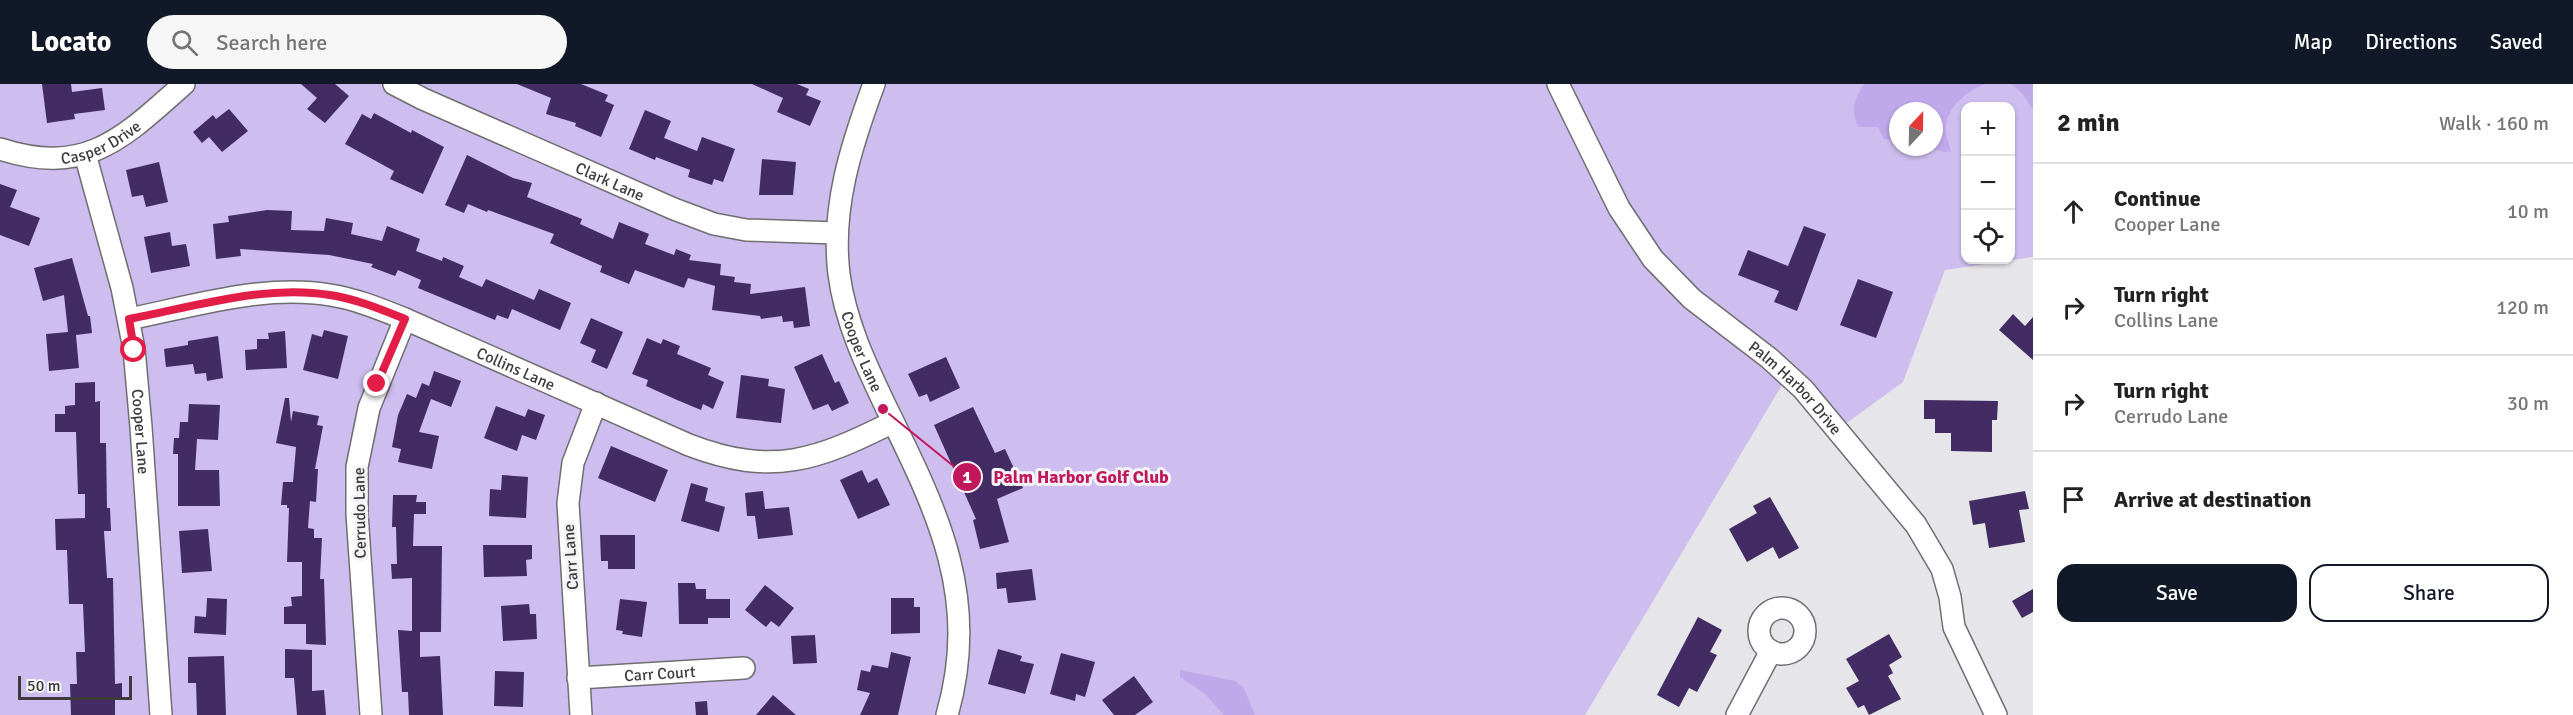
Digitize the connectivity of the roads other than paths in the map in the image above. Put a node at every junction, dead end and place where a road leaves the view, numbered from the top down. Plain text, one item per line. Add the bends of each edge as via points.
1 (184, 84) edge
2 (394, 84) edge
3 (874, 84) edge
4 (1558, 84) edge
5 (0, 149) edge
6 (85, 154) junction
7 (837, 232) junction
8 (129, 319) junction
9 (405, 319) junction
10 (596, 404) junction
11 (893, 422) junction
12 (1771, 651) dead end
13 (744, 668) dead end
14 (578, 678) junction
15 (953, 714) edge
16 (161, 715) edge
17 (371, 715) edge
18 (581, 715) edge
19 (1737, 715) edge
20 (1996, 715) edge

1 - 6 street, Casper Drive via 116,141
2 - 7 street, Clark Lane via 707,222 746,230
3 - 7 street, Cooper Lane via 850,155
4 - 20 street, Palm Harbor Drive via 1619,208 1653,259 1692,299 1803,389 1916,525 1942,569 1954,627
5 - 6 street, Casper Drive via 49,158
6 - 8 street, Cooper Lane
7 - 11 street, Cooper Lane via 839,275 850,323
8 - 9 street, Collins Lane via 253,295 290,292 348,299
8 - 16 street, Cooper Lane via 139,401
9 - 10 street, Collins Lane
9 - 17 street, Cerrudo Lane via 369,408 357,467 357,523
10 - 11 street, Collins Lane via 695,448 750,462 820,455
10 - 14 street, Carr Lane via 575,455 568,492
11 - 15 street, Cooper Lane via 936,515 956,582 960,645
12 - 19 street
13 - 14 street, Carr Court
14 - 18 street, Carr Lane

